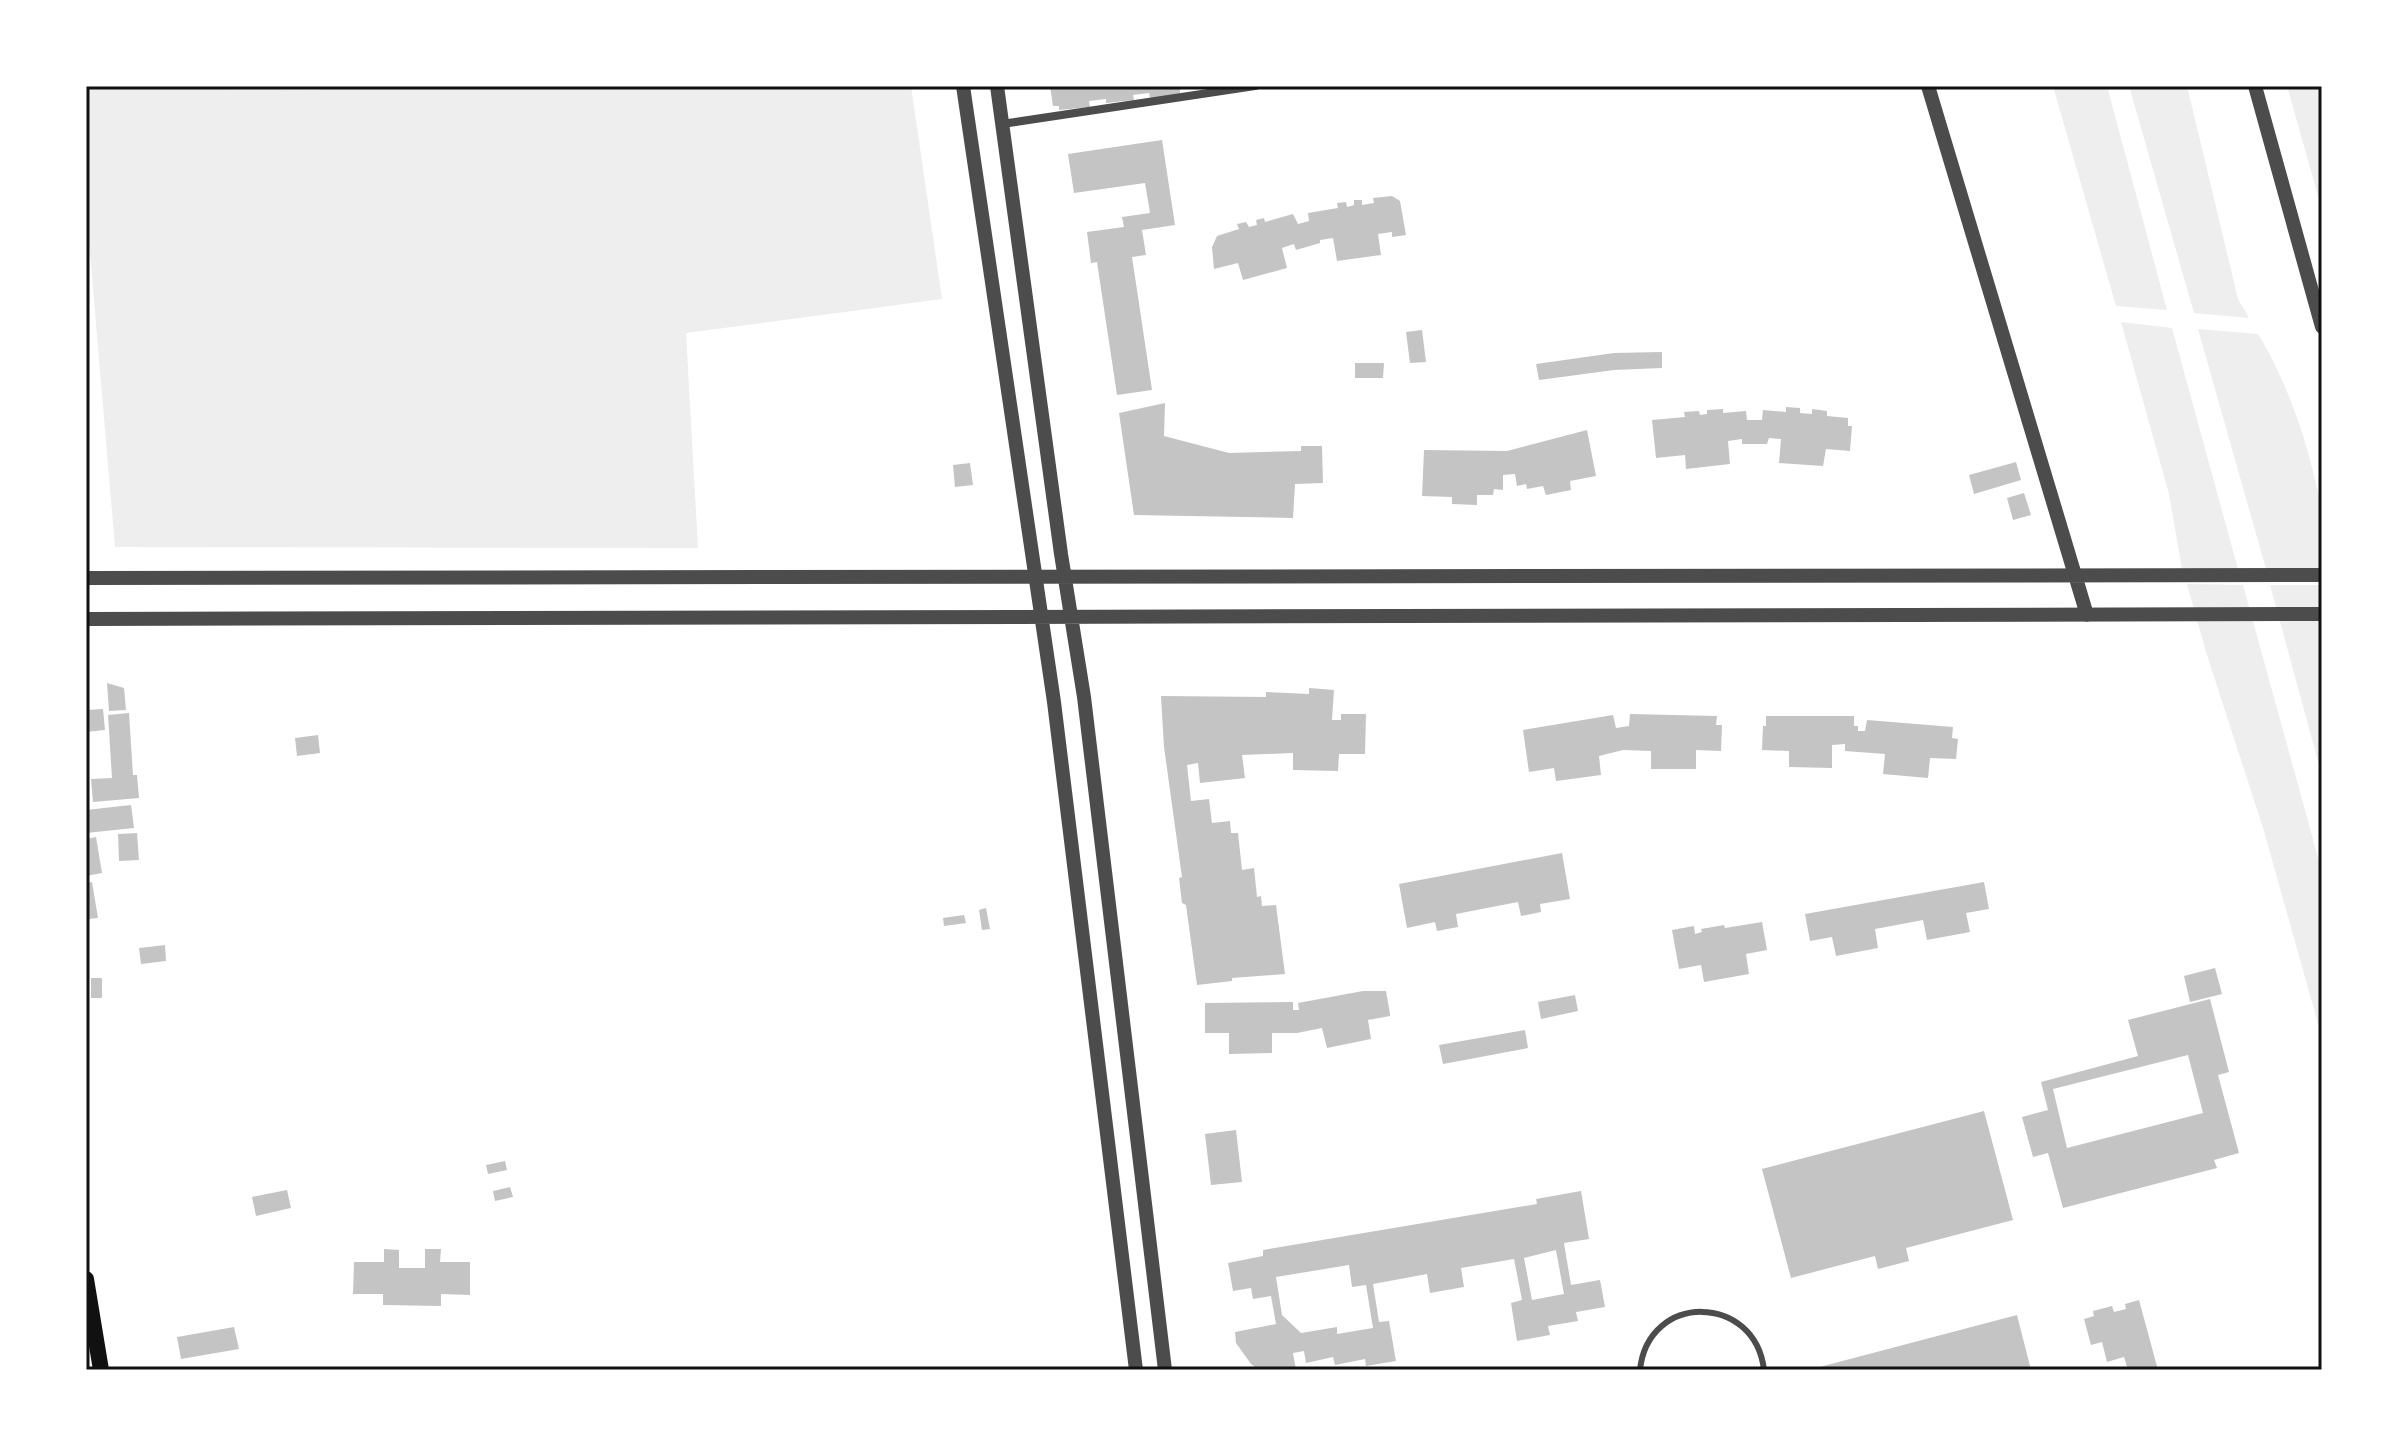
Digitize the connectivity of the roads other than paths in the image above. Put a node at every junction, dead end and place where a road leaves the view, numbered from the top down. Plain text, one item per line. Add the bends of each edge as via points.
1 (963, 86) edge
2 (997, 86) edge
3 (1255, 86) edge
4 (1928, 86) edge
5 (2255, 86) edge
6 (1002, 124) junction
7 (2322, 327) edge
8 (2075, 575) junction
9 (2322, 575) edge
10 (1035, 577) junction
11 (1065, 577) junction
12 (86, 578) edge
13 (2322, 614) edge
14 (2087, 615) junction
15 (1041, 617) junction
16 (1071, 617) junction
17 (86, 619) edge
18 (86, 1279) edge
19 (101, 1370) edge
20 (1136, 1370) edge
21 (1165, 1370) edge
22 (1640, 1370) edge
23 (1764, 1370) edge

1 - 10 street
2 - 6 street
3 - 6 street
4 - 8 street
5 - 7 street
6 - 11 street
8 - 9 street
8 - 11 street
8 - 14 street
10 - 11 street
10 - 12 street
10 - 15 street
11 - 16 street
13 - 14 street
14 - 16 street
15 - 16 street
15 - 17 street
15 - 20 street
16 - 21 street
18 - 19 main road
22 - 23 lane via 1649,1340 1662,1325 1698,1311 1737,1322 1753,1336

